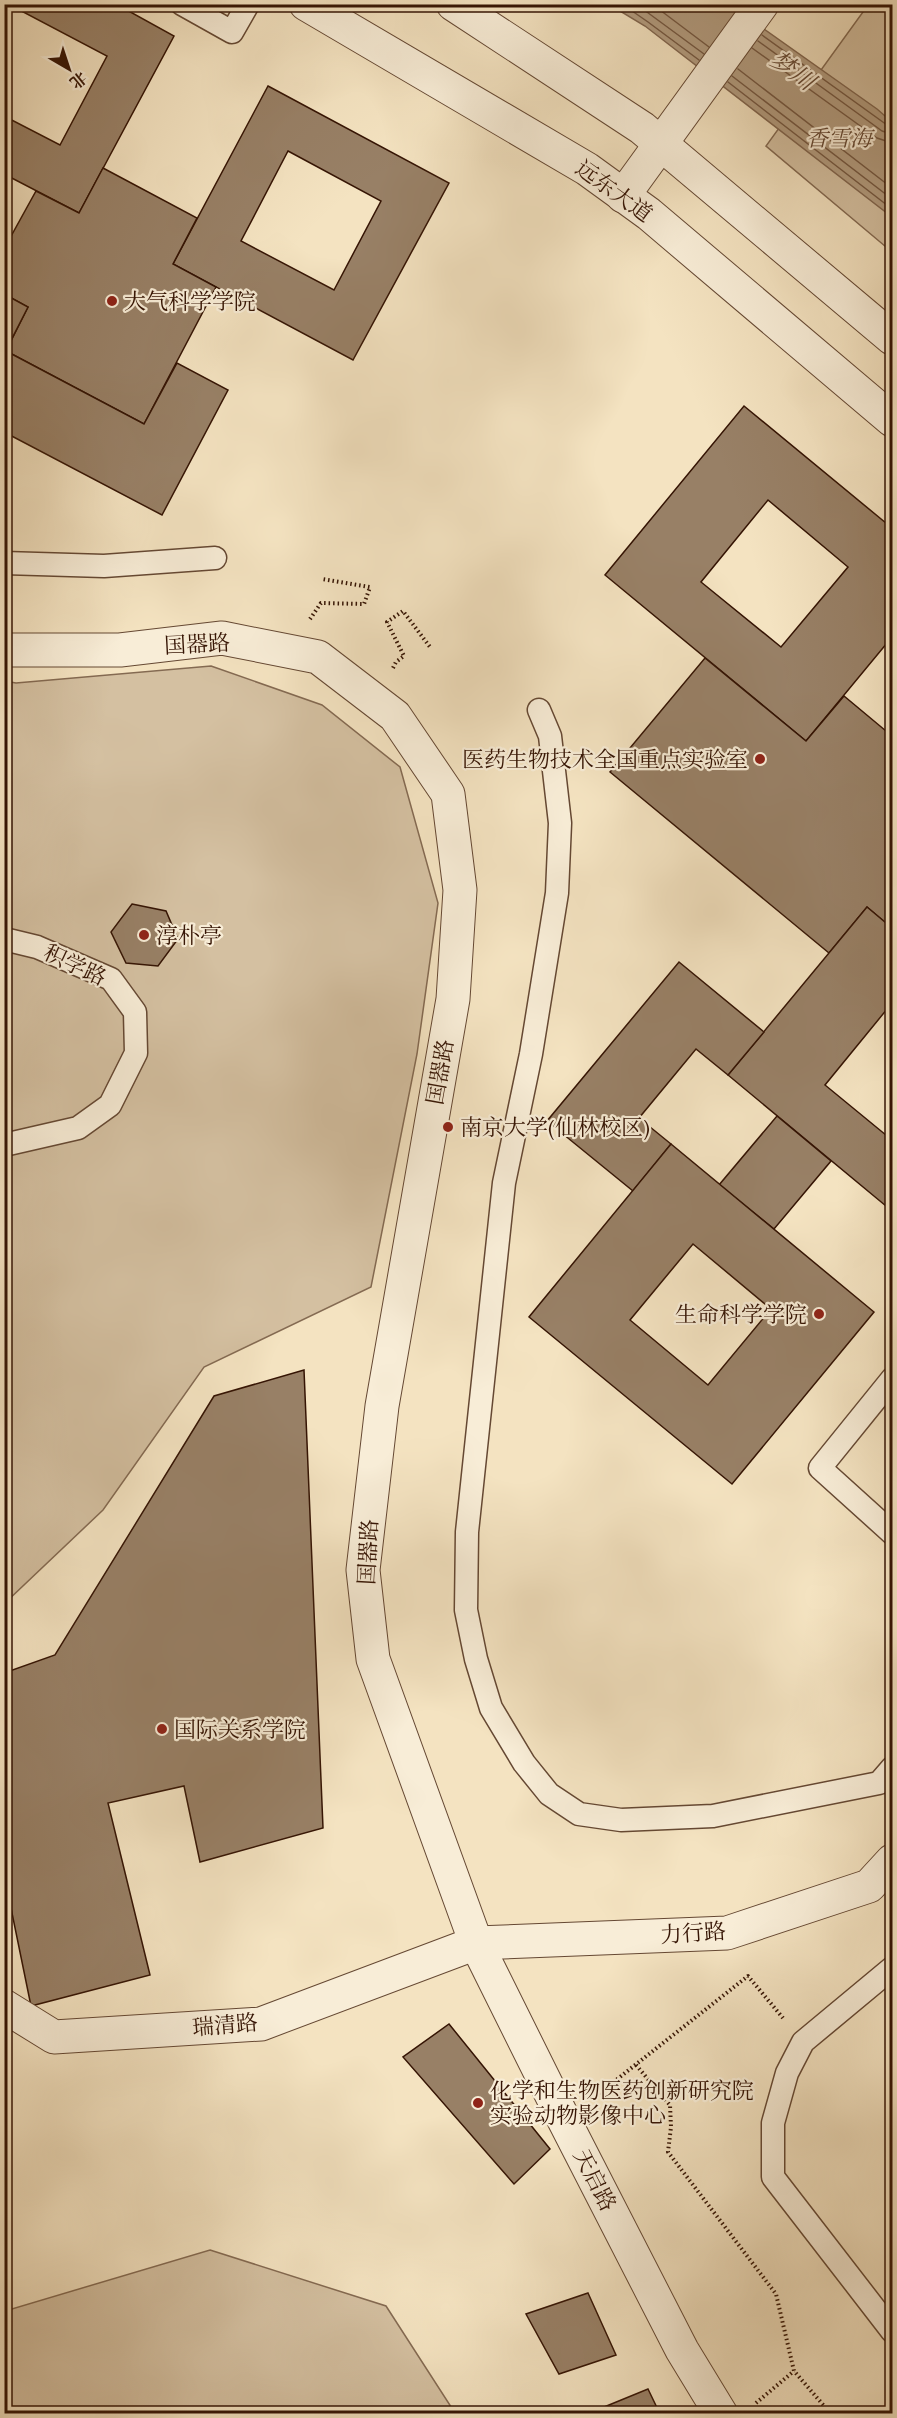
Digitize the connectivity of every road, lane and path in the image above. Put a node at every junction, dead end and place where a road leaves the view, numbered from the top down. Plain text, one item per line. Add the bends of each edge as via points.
1 (182, 4) edge
2 (248, 4) edge
3 (306, 4) edge
4 (453, 4) edge
5 (762, 4) edge
6 (660, 143) junction
7 (623, 196) junction
8 (892, 338) edge
9 (892, 420) edge
10 (215, 558) dead end
11 (4, 563) edge
12 (321, 579) dead end
13 (430, 647) dead end
14 (4, 650) edge
15 (298, 653) junction
16 (374, 700) junction
17 (539, 710) dead end
18 (4, 939) edge
19 (4, 1145) edge
20 (892, 1379) edge
21 (892, 1533) edge
22 (892, 1768) edge
23 (892, 1861) edge
24 (476, 1943) junction
25 (892, 1968) edge
26 (4, 2006) edge
27 (803, 2042) junction
28 (636, 2065) junction
29 (564, 2120) junction
30 (892, 2331) edge
31 (794, 2371) junction
32 (737, 2410) edge
33 (831, 2414) edge

1 - 2 lane via 232,32
3 - 7 street, 远东大道 via 587,169
4 - 6 street
5 - 6 street
6 - 7 street
6 - 8 street
7 - 9 street, 远东大道
10 - 11 lane via 104,566
12 - 15 path via 370,586 364,604 321,603 310,618
13 - 16 path via 403,611 387,622 404,656 396,662
14 - 15 street, 国器路 via 120,650 222,638
15 - 16 street, 国器路 via 318,657
16 - 24 street, 国器路 via 395,716 448,794 460,890 453,999 382,1406 363,1570 373,1659
17 - 22 lane via 550,736 560,823 557,893 531,1054 504,1183 467,1532 466,1610 491,1708 524,1763 549,1794 579,1814 621,1820 713,1816 879,1783
18 - 19 lane, 积学路 via 37,947 111,979 135,1012 136,1053 110,1105 78,1128
20 - 21 lane via 820,1468
23 - 24 street, 力行路 via 869,1886 727,1933
24 - 26 street, 瑞清路 via 261,2024 54,2037
24 - 29 street, 天启路
25 - 27 lane
27 - 28 path via 748,1976
27 - 30 lane via 787,2073 773,2123 773,2177
28 - 29 path
28 - 31 path via 670,2105 668,2152 776,2294
29 - 32 street, 天启路 via 682,2350
31 - 32 path
31 - 33 path

